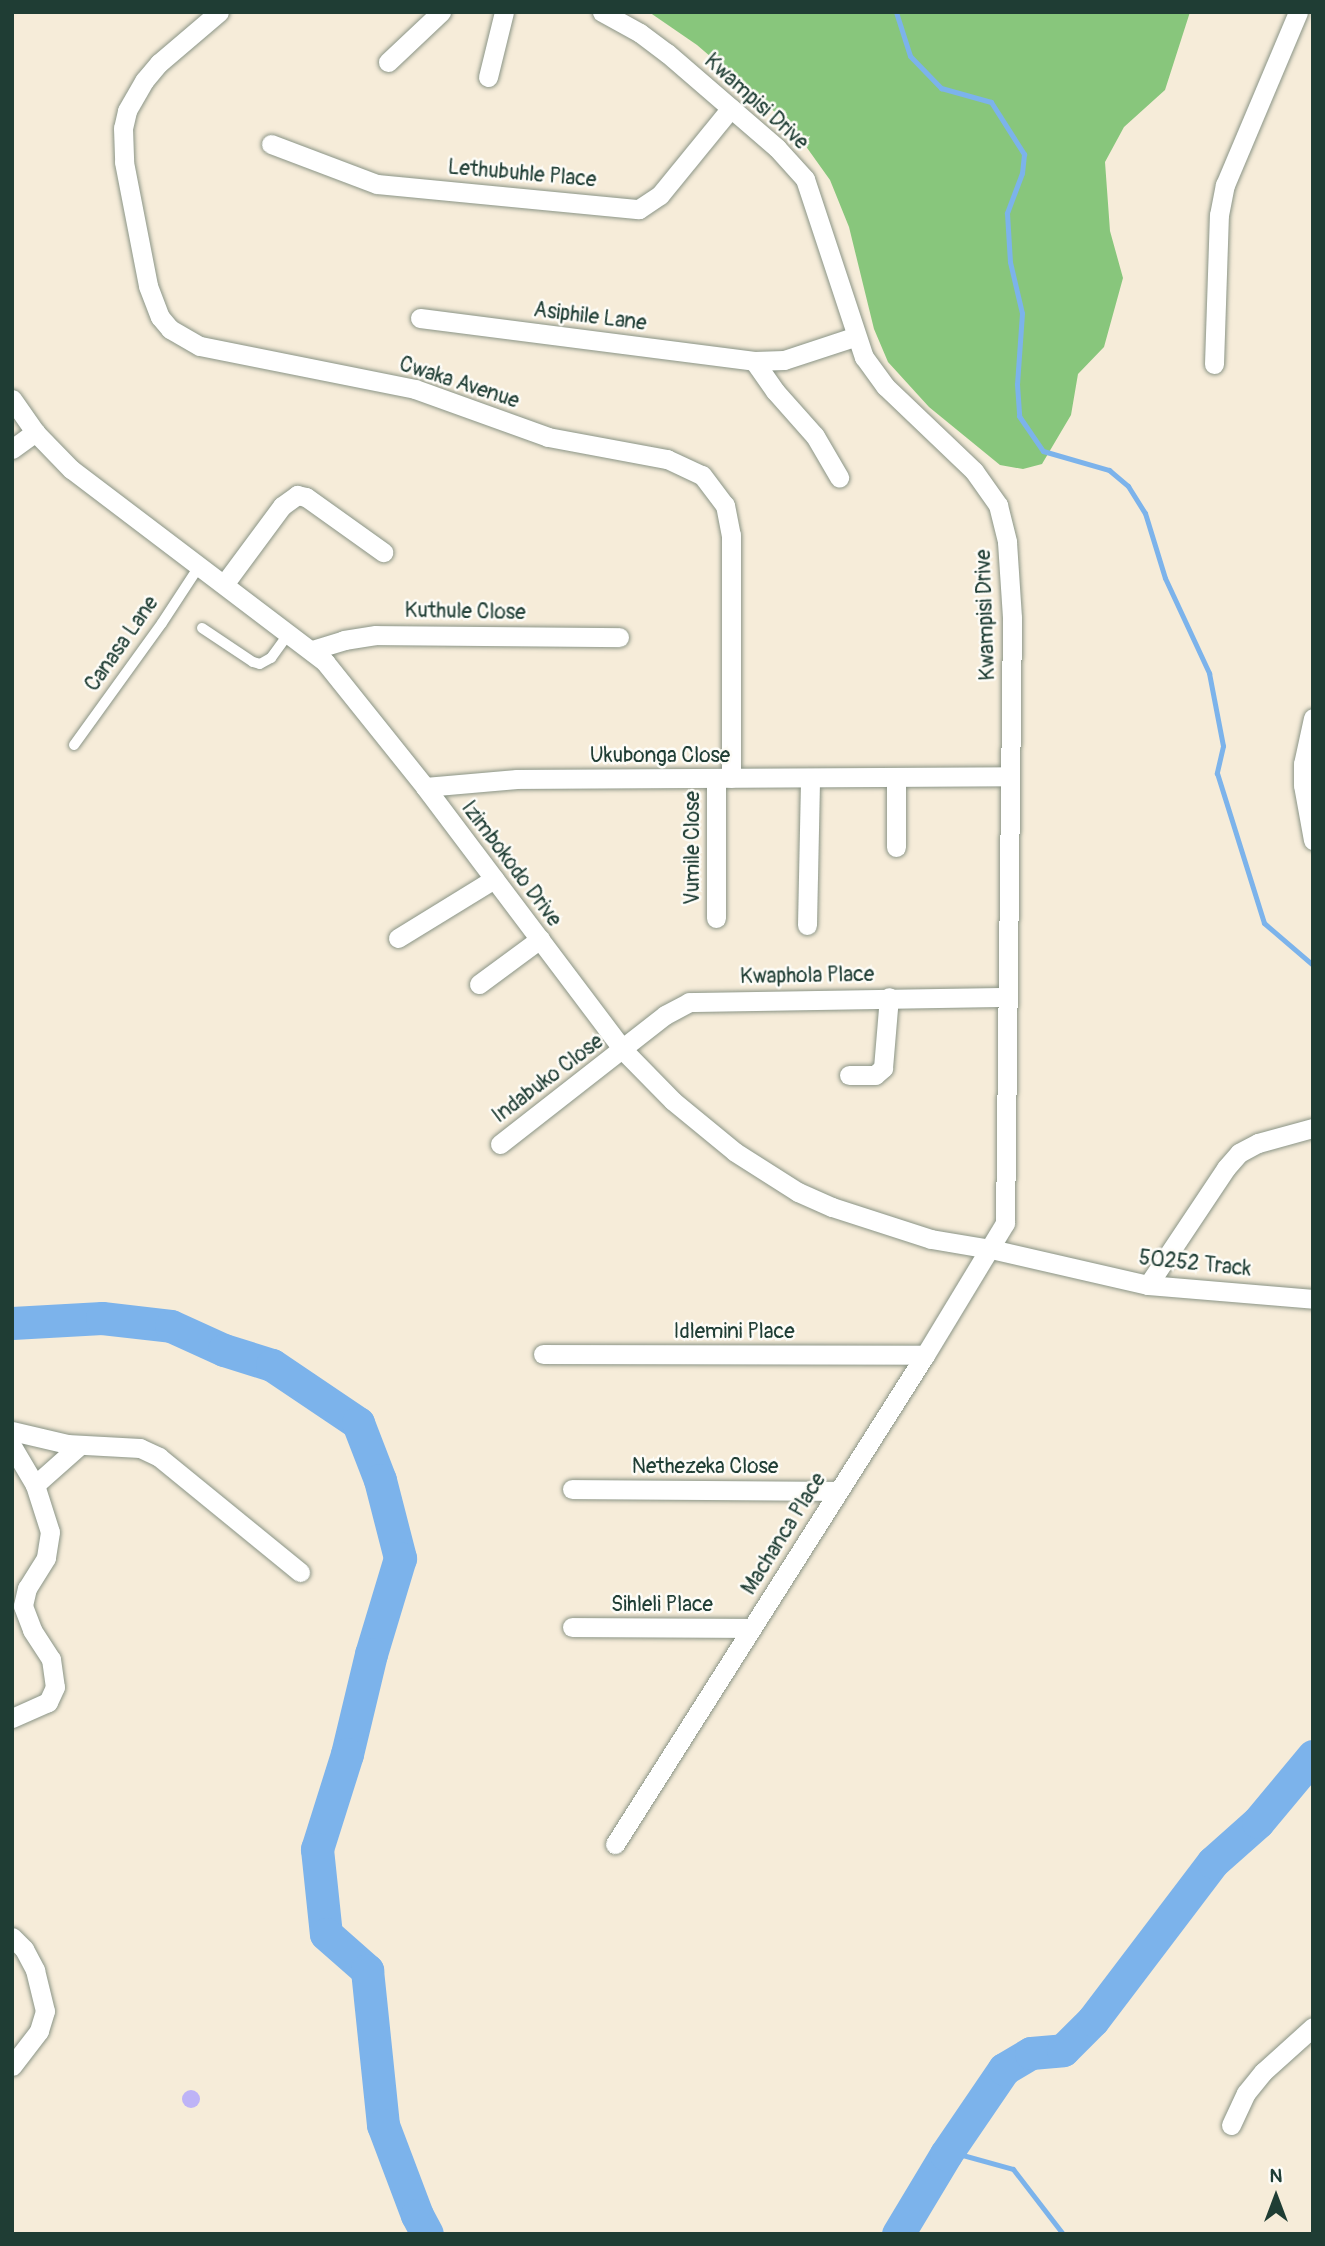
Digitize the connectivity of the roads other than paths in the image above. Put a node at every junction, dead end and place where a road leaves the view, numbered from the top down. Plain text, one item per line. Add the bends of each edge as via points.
1 (219, 12) edge
2 (441, 12) edge
3 (504, 12) edge
4 (602, 12) edge
5 (1298, 12) edge
6 (388, 62) dead end
7 (488, 77) dead end
8 (731, 108) junction
9 (271, 144) dead end
10 (420, 318) dead end
11 (855, 337) junction
12 (754, 360) junction
13 (1214, 364) dead end
14 (12, 398) edge
15 (35, 432) junction
16 (12, 449) edge
17 (839, 477) dead end
18 (383, 552) dead end
19 (200, 565) junction
20 (225, 583) junction
21 (202, 628) dead end
22 (289, 632) junction
23 (619, 637) dead end
24 (312, 650) junction
25 (1312, 719) edge
26 (74, 745) dead end
27 (1009, 776) junction
28 (723, 778) junction
29 (810, 779) junction
30 (896, 779) junction
31 (425, 787) junction
32 (1313, 840) edge
33 (896, 847) dead end
34 (494, 879) junction
35 (716, 918) dead end
36 (807, 925) dead end
37 (398, 938) dead end
38 (540, 939) junction
39 (479, 985) dead end
40 (889, 997) junction
41 (1006, 997) junction
42 (623, 1050) junction
43 (849, 1075) dead end
44 (1313, 1128) edge
45 (500, 1144) dead end
46 (991, 1248) junction
47 (1148, 1285) junction
48 (1313, 1299) edge
49 (543, 1354) dead end
50 (925, 1355) junction
51 (12, 1431) edge
52 (80, 1445) junction
53 (12, 1446) edge
54 (35, 1485) junction
55 (572, 1489) dead end
56 (838, 1491) junction
57 (300, 1572) dead end
58 (572, 1627) dead end
59 (751, 1628) junction
60 (12, 1718) edge
61 (615, 1844) dead end
62 (12, 1937) edge
63 (1313, 2027) edge
64 (12, 2066) edge
65 (1231, 2124) dead end

1 - 28 street, Cwaka Avenue via 144,81 123,128 124,162 148,286 160,317 200,346 415,389 548,437 667,459 702,475 725,505 731,535
2 - 6 street
3 - 7 street
4 - 8 street, Kwampisi Drive via 649,40
5 - 13 street via 1225,185 1219,215
8 - 9 street, Lethubuhle Place via 660,195 639,209 377,184
8 - 11 street, Kwampisi Drive via 804,179
10 - 12 street, Asiphile Lane
11 - 12 street, Asiphile Lane via 784,360
11 - 27 street, Kwampisi Drive via 863,357 885,386 974,471 998,505 1010,572
12 - 17 street via 815,436
14 - 15 street, Izimbokodo Drive
15 - 16 street
15 - 19 street, Izimbokodo Drive via 71,469
18 - 20 street via 297,495 282,506
19 - 20 street, Izimbokodo Drive
19 - 26 lane, Canasa Lane
20 - 22 street, Izimbokodo Drive
21 - 22 lane via 260,664 271,659
22 - 24 street, Izimbokodo Drive
23 - 24 street, Kuthule Close via 376,635
24 - 31 street, Izimbokodo Drive
25 - 32 street via 1303,785
27 - 30 street, Ukubonga Close
27 - 41 street, Kwampisi Drive
28 - 29 street, Ukubonga Close
28 - 31 street, Ukubonga Close via 517,779
28 - 35 street, Vumile Close
29 - 30 street, Ukubonga Close
29 - 36 street
30 - 33 street
31 - 34 street, Izimbokodo Drive
34 - 37 street
34 - 38 street, Izimbokodo Drive
38 - 39 street
38 - 42 street, Izimbokodo Drive
40 - 41 street, Kwaphola Place
40 - 42 street, Kwaphola Place via 689,1002 665,1015
40 - 43 street via 883,1068 875,1075
41 - 46 street, Kwampisi Drive via 1006,1212
42 - 45 street, Indabuko Close
42 - 46 street, Izimbokodo Drive via 705,1131 799,1192 894,1229
44 - 47 street via 1239,1153
46 - 47 street, 50252 Track
46 - 50 street, Machanca Place
47 - 48 street, 50252 Track
49 - 50 street, Idlemini Place
50 - 56 street, Machanca Place
51 - 52 street
52 - 54 street
52 - 57 street via 118,1444 159,1457
53 - 54 street
54 - 60 street via 47,1517 50,1545 27,1588 23,1606 51,1659 55,1688 48,1702
55 - 56 street, Nethezeka Close
56 - 59 street, Machanca Place
58 - 59 street, Sihleli Place
59 - 61 street, Machanca Place
62 - 64 street via 36,1970 45,2011 39,2031
63 - 65 street via 1245,2093

